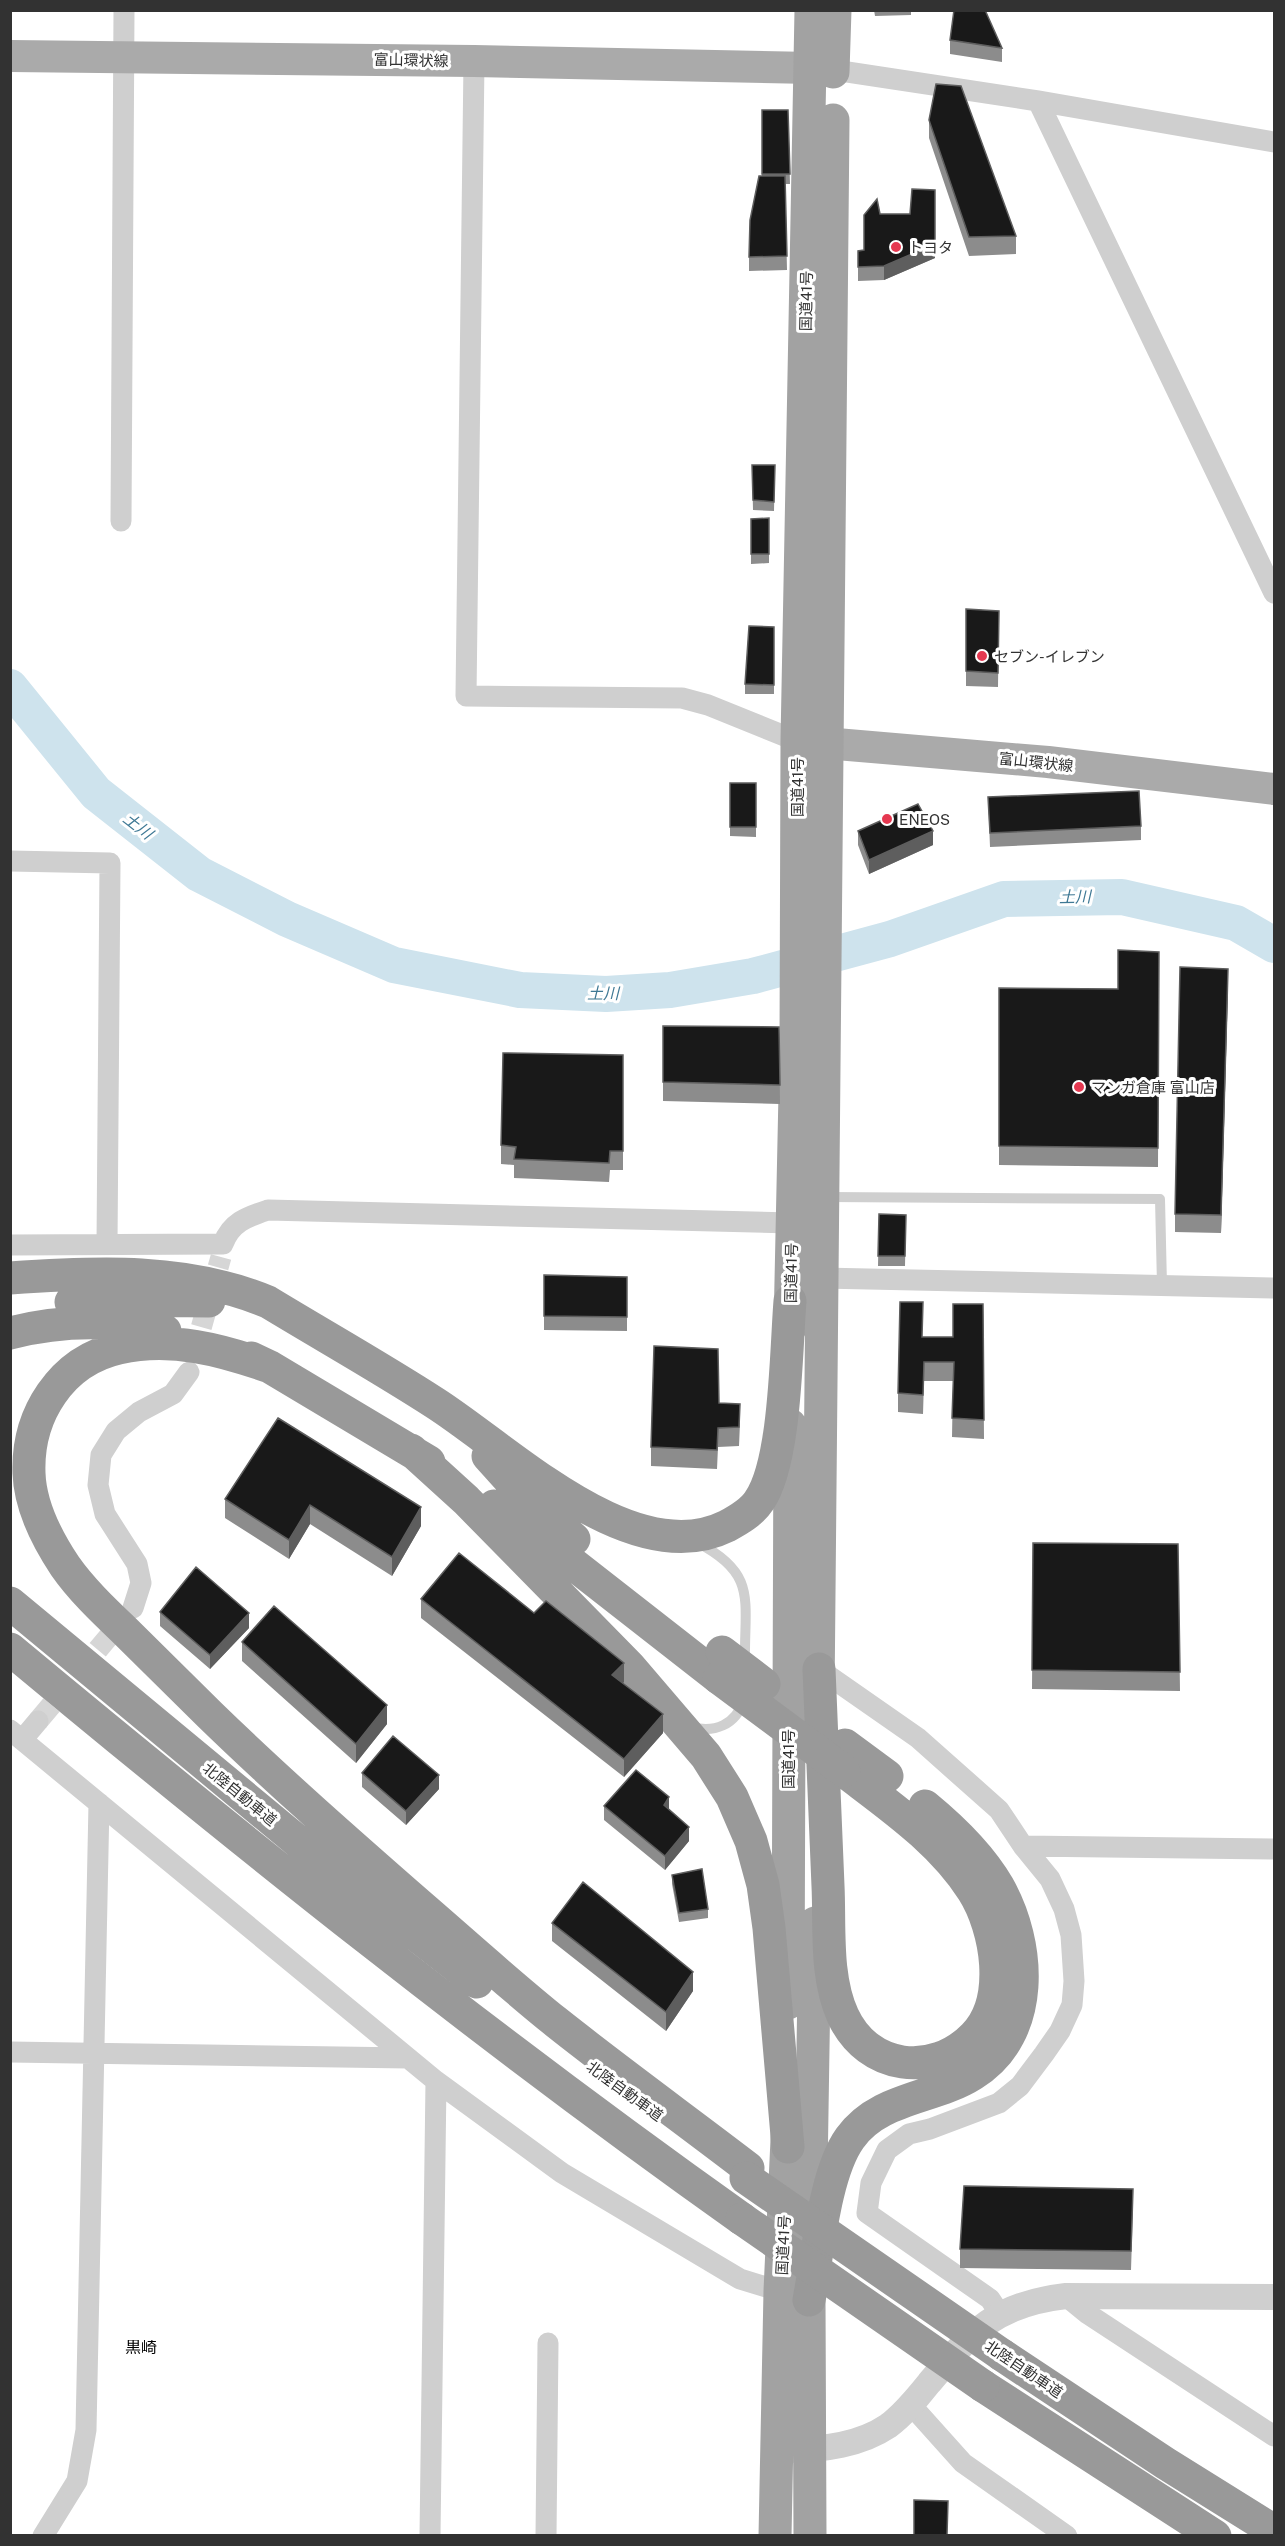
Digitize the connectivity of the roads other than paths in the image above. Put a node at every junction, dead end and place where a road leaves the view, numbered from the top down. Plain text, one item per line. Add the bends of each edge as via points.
1 (124, 10) edge
2 (811, 10) edge
3 (835, 10) edge
4 (10, 56) edge
5 (123, 57) junction
6 (474, 61) junction
7 (823, 68) junction
8 (1038, 101) junction
9 (1275, 142) edge
10 (121, 521) dead end
11 (1275, 593) edge
12 (812, 741) junction
13 (1275, 789) edge
14 (10, 861) edge
15 (811, 1046) junction
16 (824, 1197) junction
17 (792, 1223) junction
18 (107, 1244) junction
19 (10, 1245) edge
20 (10, 1278) edge
21 (822, 1278) junction
22 (1162, 1285) junction
23 (1275, 1288) edge
24 (790, 1301) junction
25 (10, 1312) edge
26 (293, 1317) junction
27 (10, 1333) edge
28 (270, 1367) junction
29 (189, 1372) tunnel mouth
30 (436, 1404) junction
31 (411, 1450) junction
32 (687, 1537) junction
33 (10, 1603) edge
34 (133, 1608) tunnel mouth
35 (10, 1649) edge
36 (10, 1656) edge
37 (721, 1665) junction
38 (819, 1669) junction
39 (672, 1715) junction
40 (38, 1721) tunnel mouth
41 (16, 1735) edge
42 (140, 1757) junction
43 (845, 1758) junction
44 (99, 1803) junction
45 (1023, 1846) junction
46 (1275, 1849) edge
47 (10, 2052) edge
48 (94, 2053) junction
49 (408, 2058) junction
50 (436, 2081) junction
51 (788, 2147) junction
52 (747, 2173) junction
53 (1066, 2295) junction
54 (795, 2296) junction
55 (1275, 2297) edge
56 (1000, 2314) junction
57 (548, 2343) dead end
58 (911, 2405) junction
59 (1275, 2436) edge
60 (811, 2449) junction
61 (776, 2450) junction
62 (1275, 2531) edge
63 (43, 2535) edge
64 (430, 2535) edge
65 (546, 2535) edge
66 (775, 2535) edge
67 (810, 2535) edge
68 (1067, 2535) edge
69 (1215, 2535) edge

1 - 5 street
2 - 7 highway, 国道41号
3 - 7 highway, 国道41号
4 - 5 main road, 富山環状線
5 - 6 main road, 富山環状線
5 - 10 street
6 - 7 main road, 富山環状線
6 - 12 street via 466,696 682,698
7 - 8 street
7 - 12 highway, 国道41号
8 - 9 street
8 - 11 street
12 - 13 main road, 富山環状線 via 1048,762
12 - 15 highway, 国道41号
14 - 18 street via 110,863
15 - 16 highway, 国道41号
15 - 17 highway, 国道41号
16 - 21 highway, 国道41号
16 - 22 lane via 1160,1199
17 - 18 street via 268,1210 241,1219 226,1234 222,1251
17 - 24 highway, 国道41号
18 - 19 street
20 - 26 highway via 113,1275 193,1280 242,1291
21 - 22 street
21 - 38 highway, 国道41号
22 - 23 street
24 - 32 highway via 780,1429 770,1480 759,1502 739,1520 715,1532
24 - 51 highway, 国道41号
25 - 26 highway via 70,1302 183,1300 261,1307
26 - 30 highway
27 - 28 highway via 107,1322 193,1336
28 - 31 highway
28 - 52 highway via 236,1355 171,1343 116,1348 69,1373 51,1393 38,1417 30,1445 34,1505 60,1558 139,1646 356,1850 554,2020
29 - 34 street via 173,1394 139,1412 116,1431 100,1455 98,1485 105,1514 137,1564 141,1583
30 - 32 highway via 585,1506 624,1525 658,1535
30 - 37 highway via 549,1520
31 - 37 highway
31 - 39 highway via 574,1609
32 - 39 lane via 719,1554 740,1576 744,1589 745,1690 735,1717 717,1728 693,1727
33 - 52 highway, 北陸自動車道 via 330,1868 472,1979
35 - 42 highway
36 - 42 highway
37 - 43 highway, bridge
38 - 43 highway via 835,1993 842,2014 863,2046 900,2061 944,2058 976,2035 987,2018 996,1968 986,1916 974,1892 933,1843
38 - 45 street via 918,1738 999,1810
38 - 54 highway, 国道41号
39 - 51 highway via 706,1756 732,1797 751,1841 763,1885
40 - 41 street
41 - 44 street
42 - 69 highway, bridge via 308,1894 598,2117 983,2386
43 - 54 highway via 944,1822 984,1865 1014,1921 1022,1957 1021,2000 1005,2041 976,2072 959,2083 875,2114 850,2138
44 - 48 street
44 - 49 street
45 - 46 street
45 - 56 street via 1050,1879 1064,1909 1071,1935 1072,2005 1044,2054 1020,2086 999,2103 909,2134 887,2150 871,2183 867,2213 990,2299
47 - 48 street
48 - 49 street
48 - 63 street via 86,2430 77,2481
49 - 50 street
50 - 54 street via 562,2173 740,2279
50 - 64 street
51 - 54 highway, 国道41号
52 - 62 highway, 北陸自動車道, bridge via 802,2216 1002,2355
53 - 55 street
53 - 56 street via 1041,2299
53 - 59 street via 1088,2314
54 - 60 highway, 国道41号
54 - 61 highway, 国道41号
56 - 58 street via 964,2341
57 - 65 street
58 - 60 street via 887,2426 857,2441
58 - 68 street via 963,2463
60 - 61 street
60 - 67 highway, 国道41号
61 - 66 highway, 国道41号

